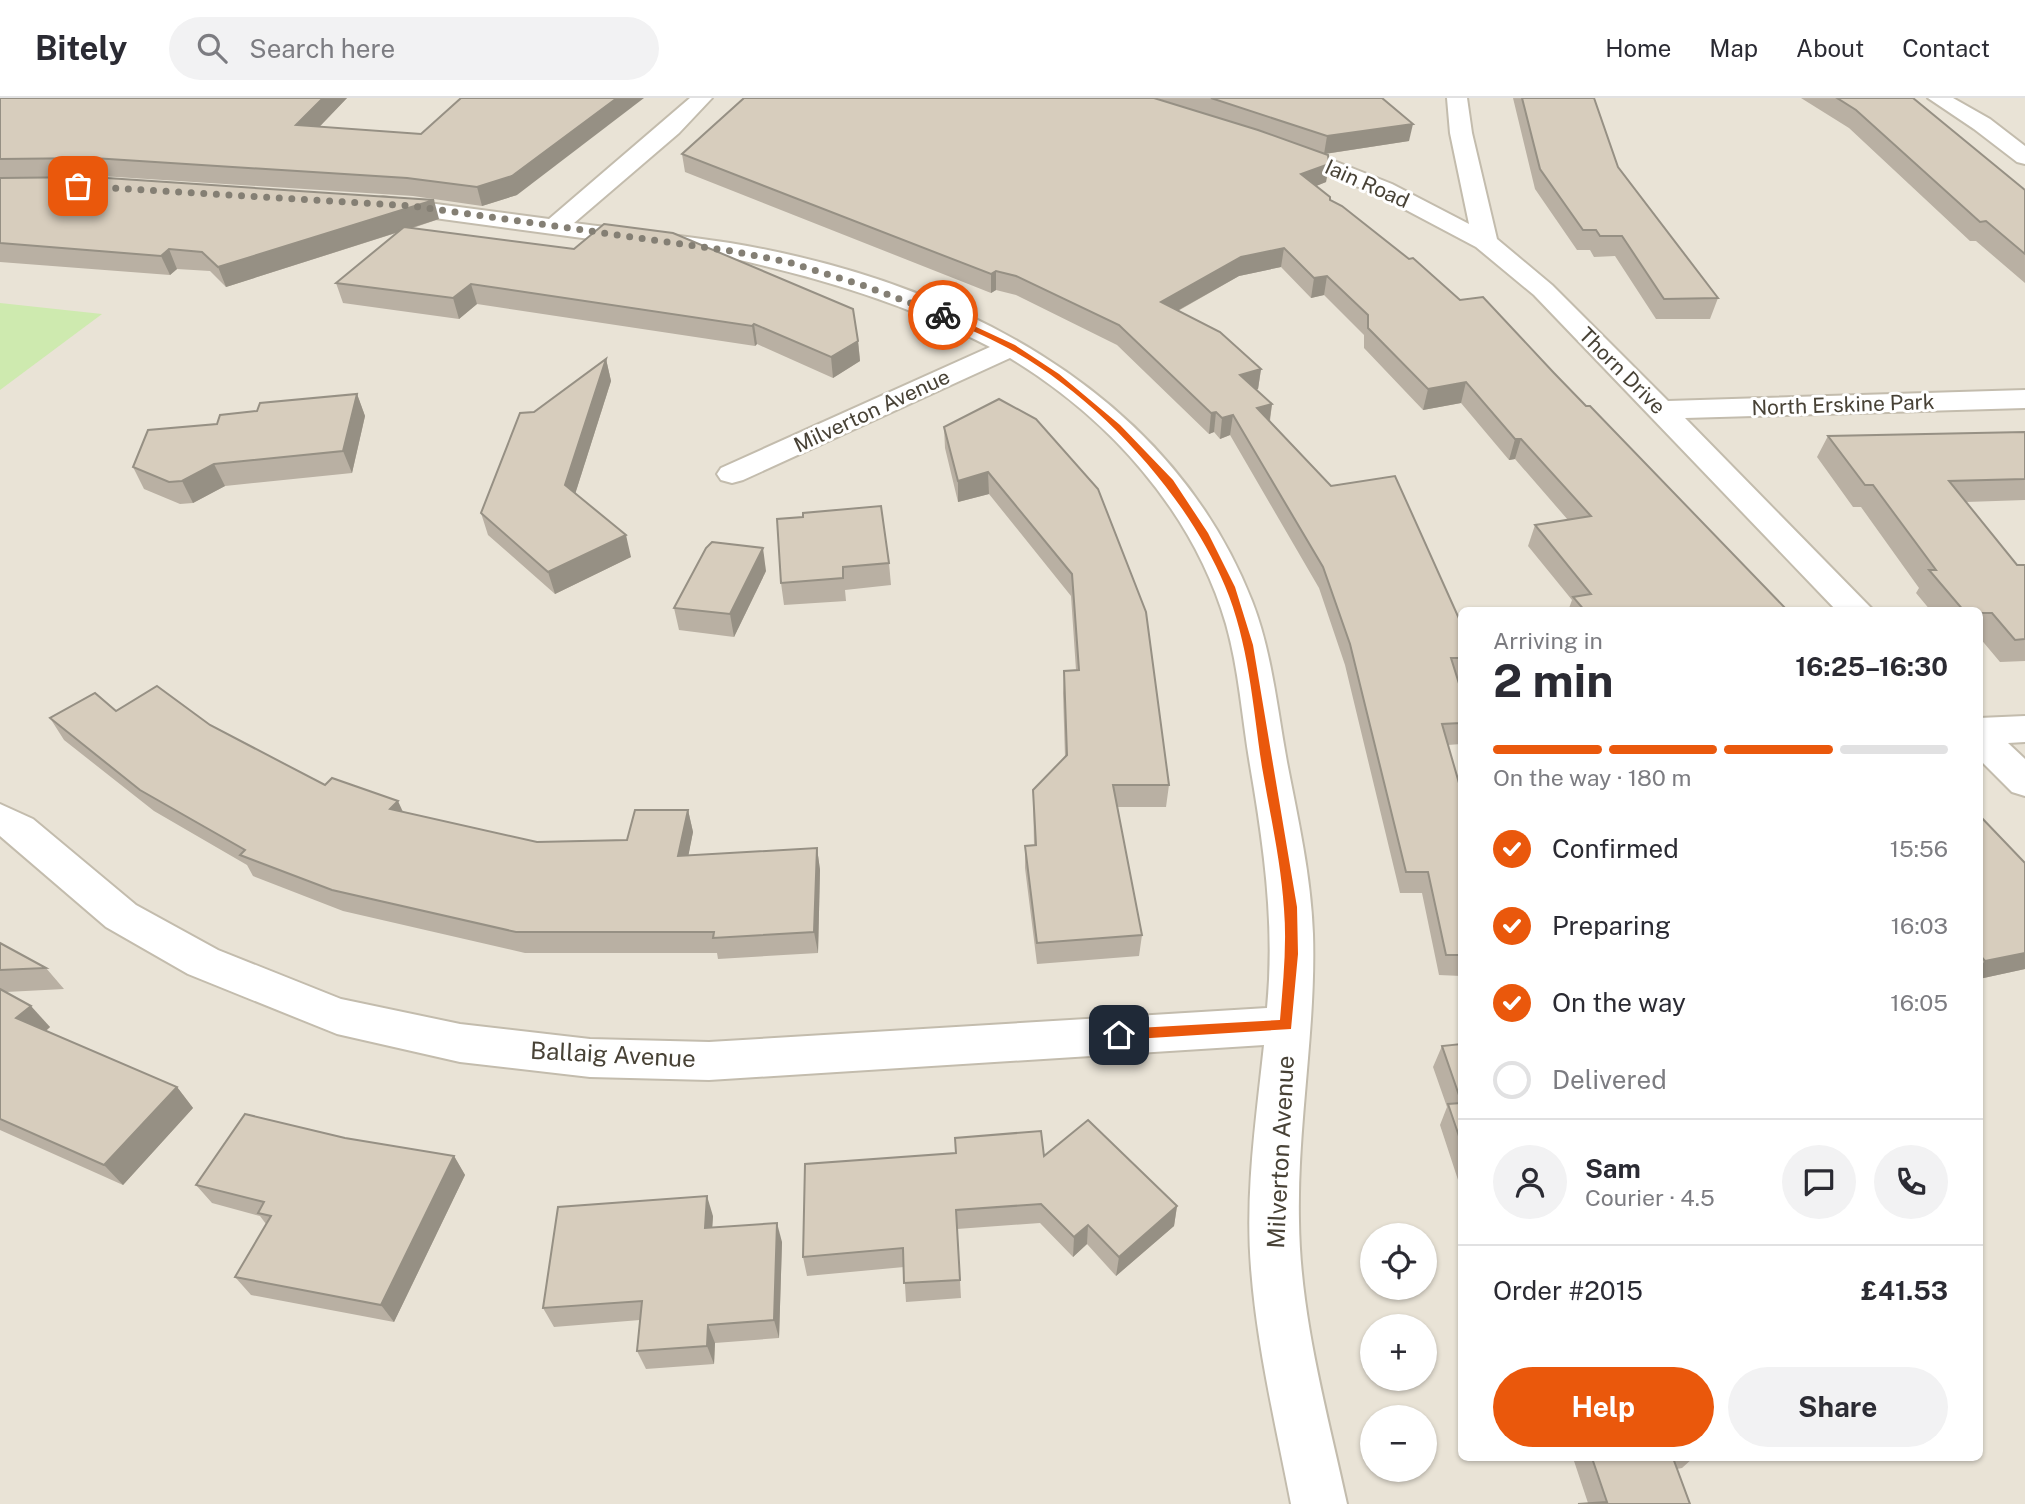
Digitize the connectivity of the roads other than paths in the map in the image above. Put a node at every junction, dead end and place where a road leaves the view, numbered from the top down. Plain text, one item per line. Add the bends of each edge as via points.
1 (702, 98) edge
2 (1457, 98) edge
3 (1938, 98) edge
4 (1263, 141) edge
5 (2025, 157) edge
6 (350, 201) edge
7 (556, 226) junction
8 (1485, 242) junction
9 (1012, 347) junction
10 (2025, 399) edge
11 (1661, 410) junction
12 (732, 474) dead end
13 (1853, 607) edge
14 (2025, 729) edge
15 (1983, 734) edge
16 (1983, 738) edge
17 (2025, 782) edge
18 (0, 818) edge
19 (1287, 1025) junction
20 (1320, 1504) edge

1 - 7 street
2 - 8 street
3 - 5 street
4 - 8 street, Iain Road via 1384,189
6 - 7 street, Milverton Avenue
7 - 9 street, Milverton Avenue via 788,262 942,314
8 - 11 street, Thorn Drive via 1543,290
9 - 12 street, Milverton Avenue
9 - 19 street, Milverton Avenue via 1056,375 1117,427 1170,482 1231,587 1248,645 1290,907
10 - 11 street, North Erskine Park
11 - 13 street, Thorn Drive
14 - 15 street
16 - 17 street
18 - 19 street, Ballaig Avenue via 121,916 203,961 337,1016 460,1043 590,1058 709,1061
19 - 20 street, Milverton Avenue via 1276,1175 1276,1263 1287,1351

